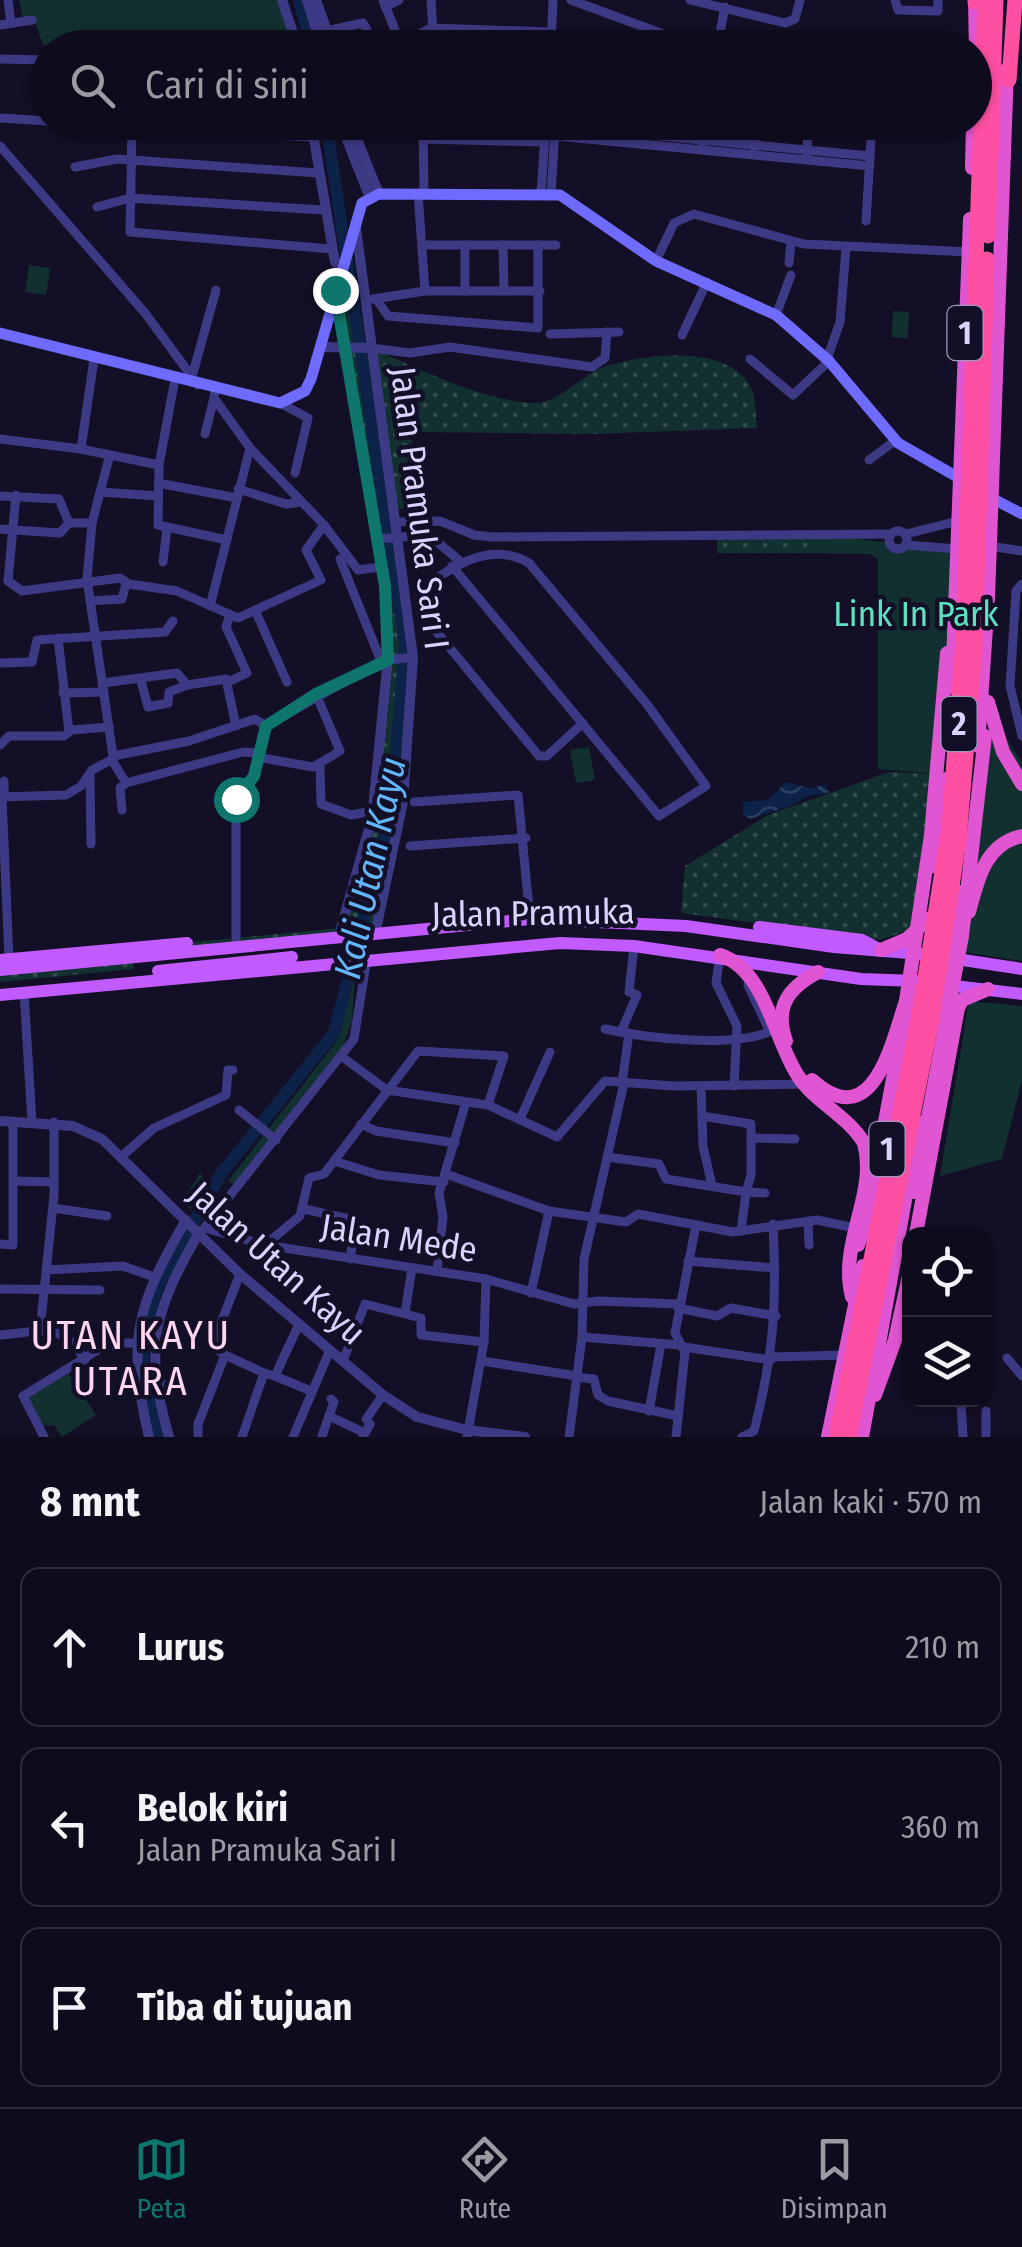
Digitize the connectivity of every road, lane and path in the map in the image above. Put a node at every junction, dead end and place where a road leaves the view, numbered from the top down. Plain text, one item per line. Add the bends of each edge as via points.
1 (8, 0) edge
2 (282, 0) edge
3 (307, 0) edge
4 (316, 0) edge
5 (400, 0) edge
6 (431, 0) edge
7 (553, 0) edge
8 (571, 0) edge
9 (690, 0) edge
10 (800, 0) edge
11 (896, 0) edge
12 (938, 0) edge
13 (996, 0) edge
14 (1013, 0) edge
15 (978, 2) edge
16 (384, 3) edge
17 (592, 4) edge
18 (725, 7) junction
19 (32, 20) dead end
20 (5, 24) edge
21 (431, 28) junction
22 (647, 28) joint
23 (292, 30) edge
24 (323, 30) edge
25 (324, 30) edge
26 (328, 30) edge
27 (367, 30) edge
28 (395, 30) edge
29 (428, 30) edge
30 (498, 30) edge
31 (551, 30) edge
32 (653, 30) edge
33 (720, 30) edge
34 (977, 30) edge
35 (977, 30) edge
36 (0, 59) edge
37 (30, 60) edge
38 (1008, 80) junction
39 (992, 113) edge
40 (1008, 116) junction
41 (0, 118) edge
42 (30, 120) edge
43 (992, 123) edge
44 (132, 140) edge
45 (313, 140) edge
46 (349, 140) edge
47 (356, 140) edge
48 (424, 140) edge
49 (549, 140) edge
50 (550, 140) edge
51 (645, 140) edge
52 (682, 140) edge
53 (702, 140) edge
54 (754, 140) edge
55 (808, 140) edge
56 (871, 140) edge
57 (973, 140) edge
58 (975, 140) edge
59 (991, 140) edge
60 (0, 146) edge
61 (702, 146) junction
62 (754, 147) junction
63 (808, 158) junction
64 (132, 160) junction
65 (870, 161) junction
66 (75, 167) dead end
67 (318, 174) junction
68 (421, 193) junction
69 (551, 194) junction
70 (375, 196) junction
71 (130, 198) junction
72 (96, 207) dead end
73 (323, 210) junction
74 (355, 216) junction
75 (866, 221) dead end
76 (792, 242) junction
77 (422, 245) junction
78 (465, 245) junction
79 (504, 245) junction
80 (538, 245) junction
81 (556, 245) dead end
82 (846, 248) junction
83 (331, 249) junction
84 (969, 252) junction
85 (656, 261) junction
86 (342, 262) junction
87 (788, 263) dead end
88 (791, 276) dead end
89 (707, 282) junction
90 (216, 290) dead end
91 (335, 290) junction
92 (540, 290) junction
93 (425, 291) junction
94 (465, 291) junction
95 (504, 291) junction
96 (370, 300) junction
97 (776, 315) junction
98 (607, 332) junction
99 (619, 332) dead end
100 (0, 333) edge
101 (550, 334) dead end
102 (682, 334) dead end
103 (320, 347) junction
104 (349, 348) junction
105 (369, 348) junction
106 (750, 359) dead end
107 (94, 360) junction
108 (828, 360) junction
109 (175, 380) junction
110 (196, 380) junction
111 (214, 394) junction
112 (280, 403) junction
113 (380, 419) junction
114 (359, 422) junction
115 (205, 434) dead end
116 (0, 439) edge
117 (896, 440) junction
118 (250, 448) junction
119 (959, 448) junction
120 (81, 449) junction
121 (993, 450) junction
122 (109, 458) junction
123 (869, 460) dead end
124 (160, 465) junction
125 (296, 473) dead end
126 (958, 477) junction
127 (158, 483) junction
128 (100, 492) junction
129 (238, 494) junction
130 (16, 495) junction
131 (0, 496) edge
132 (158, 496) junction
133 (302, 502) junction
134 (1012, 508) edge
135 (958, 517) junction
136 (69, 522) junction
137 (396, 522) junction
138 (92, 523) junction
139 (324, 525) junction
140 (167, 528) junction
141 (0, 529) edge
142 (13, 530) junction
143 (387, 537) junction
144 (890, 538) junction
145 (227, 540) junction
146 (906, 540) junction
147 (1006, 548) edge
148 (957, 549) junction
149 (344, 558) junction
150 (163, 562) dead end
151 (456, 564) junction
152 (380, 567) junction
153 (318, 570) junction
154 (87, 578) junction
155 (4, 581) edge
156 (126, 583) junction
157 (1022, 584) edge
158 (988, 598) junction
159 (90, 601) junction
160 (210, 606) junction
161 (255, 610) junction
162 (230, 615) junction
163 (955, 618) junction
164 (172, 621) dead end
165 (1018, 622) edge
166 (94, 634) junction
167 (58, 638) junction
168 (385, 657) junction
169 (412, 657) junction
170 (0, 663) edge
171 (141, 681) junction
172 (228, 682) junction
173 (287, 682) dead end
174 (186, 685) junction
175 (103, 688) junction
176 (63, 693) junction
177 (316, 694) junction
178 (988, 702) junction
179 (1019, 710) edge
180 (582, 724) junction
181 (236, 726) junction
182 (266, 726) junction
183 (109, 727) junction
184 (985, 730) junction
185 (69, 732) junction
186 (1012, 735) edge
187 (247, 741) dead end
188 (0, 745) edge
189 (255, 754) junction
190 (113, 758) junction
191 (320, 766) junction
192 (90, 774) junction
193 (4, 782) dead end
194 (126, 783) junction
195 (1022, 784) edge
196 (1022, 794) edge
197 (2, 797) edge
198 (414, 802) dead end
199 (122, 810) dead end
200 (373, 811) junction
201 (1022, 836) edge
202 (526, 838) junction
203 (91, 844) dead end
204 (410, 846) dead end
205 (529, 915) junction
206 (928, 920) junction
207 (341, 928) junction
208 (368, 928) junction
209 (314, 934) junction
210 (576, 936) junction
211 (962, 936) junction
212 (236, 938) junction
213 (560, 943) junction
214 (634, 946) junction
215 (880, 950) junction
216 (719, 954) junction
217 (922, 954) junction
218 (358, 955) junction
219 (950, 958) junction
220 (973, 962) junction
221 (3, 963) edge
222 (1022, 969) edge
223 (818, 972) junction
224 (161, 975) junction
225 (886, 976) junction
226 (918, 982) junction
227 (946, 985) junction
228 (969, 987) junction
229 (988, 989) junction
230 (0, 991) edge
231 (24, 992) junction
232 (1022, 994) edge
233 (906, 1001) junction
234 (604, 1029) dead end
235 (771, 1031) junction
236 (625, 1033) junction
237 (736, 1039) junction
238 (550, 1052) dead end
239 (341, 1056) junction
240 (233, 1070) dead end
241 (806, 1079) junction
242 (623, 1083) junction
243 (701, 1086) junction
244 (734, 1086) junction
245 (387, 1090) junction
246 (466, 1102) junction
247 (488, 1105) junction
248 (238, 1110) dead end
249 (702, 1116) junction
250 (520, 1119) junction
251 (0, 1121) edge
252 (13, 1121) junction
253 (32, 1122) junction
254 (54, 1122) junction
255 (362, 1124) junction
256 (268, 1133) junction
257 (752, 1138) junction
258 (795, 1139) dead end
259 (456, 1143) junction
260 (122, 1156) junction
261 (607, 1157) junction
262 (334, 1161) junction
263 (445, 1178) junction
264 (14, 1181) junction
265 (53, 1182) junction
266 (712, 1186) junction
267 (746, 1192) junction
268 (765, 1193) dead end
269 (53, 1208) junction
270 (304, 1209) junction
271 (549, 1211) junction
272 (107, 1216) dead end
273 (591, 1218) junction
274 (808, 1221) junction
275 (773, 1224) junction
276 (195, 1225) junction
277 (696, 1225) junction
278 (861, 1226) junction
279 (917, 1227) edge
280 (741, 1231) junction
281 (0, 1244) edge
282 (808, 1244) dead end
283 (264, 1245) junction
284 (350, 1260) junction
285 (688, 1261) junction
286 (412, 1268) junction
287 (775, 1268) junction
288 (437, 1270) junction
289 (46, 1272) junction
290 (33, 1274) dead end
291 (240, 1274) junction
292 (154, 1277) junction
293 (486, 1279) junction
294 (44, 1288) junction
295 (598, 1288) dead end
296 (0, 1289) edge
297 (100, 1290) dead end
298 (532, 1293) junction
299 (855, 1298) junction
300 (598, 1300) junction
301 (584, 1304) junction
302 (902, 1304) edge
303 (679, 1306) junction
304 (405, 1313) junction
305 (776, 1316) junction
306 (299, 1324) junction
307 (40, 1330) junction
308 (0, 1335) edge
309 (582, 1338) junction
310 (484, 1342) junction
311 (136, 1343) junction
312 (661, 1344) junction
313 (682, 1346) junction
314 (330, 1350) junction
315 (225, 1355) junction
316 (845, 1355) junction
317 (146, 1356) junction
318 (772, 1358) junction
319 (1007, 1358) dead end
320 (85, 1360) junction
321 (343, 1361) junction
322 (482, 1361) junction
323 (876, 1365) junction
324 (264, 1373) junction
325 (275, 1376) junction
326 (577, 1376) junction
327 (1022, 1376) edge
328 (157, 1384) junction
329 (176, 1385) dead end
330 (311, 1390) junction
331 (383, 1394) junction
332 (331, 1399) dead end
333 (869, 1402) junction
334 (961, 1407) edge
335 (649, 1411) junction
336 (986, 1411) dead end
337 (329, 1416) junction
338 (678, 1416) junction
339 (295, 1433) edge
340 (467, 1434) edge
341 (364, 1435) edge
342 (491, 1435) edge
343 (325, 1436) edge
344 (44, 1437) edge
345 (149, 1437) edge
346 (169, 1437) edge
347 (198, 1437) edge
348 (242, 1437) edge
349 (525, 1437) edge
350 (569, 1437) edge
351 (676, 1437) edge
352 (742, 1437) edge
353 (828, 1437) edge
354 (836, 1437) edge
355 (848, 1437) edge
356 (862, 1437) edge
357 (963, 1437) edge
358 (986, 1437) edge

1 - 20 street
2 - 23 street
3 - 24 street
4 - 25 street
5 - 16 street
6 - 21 street
7 - 31 street
8 - 17 street
9 - 18 street
10 - 18 street via 791,23
11 - 12 street via 898,10 938,10
13 - 39 highway, 2, bridge
14 - 38 highway, 1
14 - 38 highway
15 - 34 highway
15 - 35 highway, 2, bridge
16 - 28 street
17 - 22 street
18 - 33 street
19 - 20 street
21 - 29 street
21 - 30 street
22 - 32 street
26 - 27 street via 363,22
36 - 37 street
38 - 40 highway, 1
40 - 43 highway
40 - 121 highway, 1
41 - 42 street
44 - 64 street
45 - 67 street
46 - 70 street
47 - 70 street
48 - 68 street
49 - 69 street
50 - 69 street
51 - 61 street
52 - 61 street
53 - 61 street
54 - 62 street
55 - 63 street
56 - 65 street
57 - 84 highway, 1
58 - 354 highway, 2, bridge via 963,640 949,828
59 - 355 highway, 2, bridge via 970,732 946,937
60 - 110 street
61 - 62 street
61 - 63 street
62 - 63 street
63 - 65 street
64 - 66 street
64 - 67 street
64 - 71 street
65 - 75 street
67 - 73 street
68 - 69 main road
68 - 70 main road
68 - 77 street
69 - 85 main road
70 - 74 main road
71 - 72 street
71 - 73 street
71 - 83 street via 132,232
73 - 83 street
74 - 86 main road
74 - 96 street, Jalan Pramuka Sari I
76 - 82 street
76 - 85 street via 694,214 674,224
76 - 87 street
77 - 78 street
77 - 93 street
78 - 79 street
78 - 94 street
79 - 80 street
79 - 95 street
80 - 81 street
80 - 92 street
82 - 84 street
82 - 108 street via 840,322
83 - 86 street
84 - 119 highway, 1
85 - 89 main road
86 - 91 main road
88 - 97 street
89 - 97 main road
89 - 102 street
90 - 110 street
91 - 103 main road
91 - 104 street, Jalan Pramuka Sari I
92 - 95 street
92 - 96 street via 536,328 388,316
93 - 94 street
93 - 96 street
94 - 95 street
96 - 105 street, Jalan Pramuka Sari I
97 - 108 main road
98 - 99 street
98 - 101 street
98 - 105 street via 606,358 592,366 450,347 410,353
100 - 107 main road
103 - 104 street
103 - 112 main road via 306,392
104 - 105 street
104 - 114 street, Jalan Pramuka Sari I
105 - 113 street, Jalan Pramuka Sari I
106 - 108 street via 793,395
107 - 109 main road
107 - 120 street
108 - 117 main road
109 - 110 main road
109 - 124 street
110 - 111 main road
111 - 112 main road
111 - 115 street
111 - 118 street
112 - 125 street via 308,418
113 - 114 street
113 - 137 street, Jalan Pramuka Sari I
114 - 143 street, Jalan Pramuka Sari I
116 - 120 street
117 - 123 street
117 - 126 main road
118 - 129 street
118 - 133 street
119 - 121 highway
119 - 126 highway, 1
120 - 122 street
121 - 126 highway
121 - 134 highway, 1
122 - 124 street
122 - 128 street
124 - 127 street
126 - 134 main road
126 - 135 highway, 1
127 - 129 street
127 - 132 street
128 - 132 street
128 - 138 street
129 - 133 street
129 - 145 street
130 - 131 street
130 - 136 street via 59,499
130 - 142 street
132 - 140 street via 158,525
133 - 139 street
134 - 135 highway
134 - 147 highway, 1
135 - 146 street
135 - 148 highway, 1
136 - 138 street
136 - 142 street via 60,533
137 - 143 street, Jalan Pramuka Sari I
137 - 144 street via 440,522 492,537
138 - 154 street
139 - 149 street
139 - 153 street via 306,550
140 - 145 street
140 - 150 street
141 - 142 street
142 - 155 street
143 - 151 street via 430,535
143 - 152 street, Jalan Pramuka Sari I
143 - 169 street, Jalan Pramuka Sari I
144 - 146 street via 898,530
144 - 146 street via 898,550
145 - 160 street
146 - 148 street
147 - 158 highway, 1
148 - 163 highway, 1
149 - 152 street via 358,570
149 - 153 street
149 - 168 street
151 - 180 street
151 - 180 street via 420,590 418,606 518,734 543,757
151 - 180 street via 503,554 529,564 706,786 659,816
152 - 168 street, Jalan Pramuka Sari I
153 - 161 street via 319,582
154 - 155 street via 22,591
154 - 156 street via 114,576
154 - 159 street
156 - 159 street via 122,599
156 - 160 street via 177,590
157 - 165 street via 1016,591
158 - 178 highway
158 - 219 highway, 1 via 972,810
159 - 166 street
160 - 162 street
161 - 162 street
161 - 173 street
162 - 172 street via 226,627 247,672
163 - 206 highway, 1 via 949,749
163 - 233 highway, bridge
164 - 166 street via 167,631
165 - 179 street via 1010,676
166 - 167 street
166 - 175 street
167 - 170 street via 35,641 32,662
167 - 176 street
168 - 169 street
168 - 177 street
168 - 200 street, Jalan Pramuka Sari I
169 - 208 street, Jalan Pramuka Sari I via 402,802
171 - 174 street via 177,673
171 - 174 street via 150,708 168,703 171,691
171 - 175 street
172 - 174 street
172 - 181 street
175 - 176 street
175 - 183 street
176 - 185 street
177 - 182 street
177 - 191 street via 341,748
178 - 184 highway
178 - 186 highway
179 - 186 street
181 - 182 street via 255,719
181 - 190 street
182 - 189 street
183 - 185 street
183 - 190 street
184 - 196 highway
184 - 211 highway, bridge
185 - 188 street via 9,736
186 - 195 highway
187 - 189 street
189 - 191 street
189 - 194 street
189 - 212 street via 254,776 236,799
190 - 192 street
190 - 194 street
191 - 200 street via 322,804 351,815
192 - 197 street via 66,794
192 - 203 street
193 - 197 street
194 - 199 street via 120,788
197 - 221 street
198 - 202 street via 514,793 521,798
200 - 207 street, Jalan Pramuka Sari I
201 - 211 highway, bridge via 1006,840 988,857
202 - 204 street
202 - 205 street
205 - 208 main road, Jalan Pramuka
205 - 215 main road, Jalan Pramuka via 681,921
206 - 215 highway
206 - 217 highway, 1
207 - 208 main road, Jalan Pramuka
207 - 209 main road, Jalan Pramuka
208 - 209 main road, Jalan Pramuka
209 - 212 main road, Jalan Pramuka
209 - 221 main road, Jalan Pramuka
210 - 213 main road
210 - 216 main road, Jalan Pramuka
210 - 218 main road, Jalan Pramuka
211 - 323 highway, bridge
212 - 221 main road, Jalan Pramuka
213 - 214 main road, Jalan Pramuka
213 - 218 main road, Jalan Pramuka
214 - 216 main road, Jalan Pramuka
214 - 236 street via 629,992 637,994
215 - 217 main road, Jalan Pramuka
216 - 223 main road, Jalan Pramuka
216 - 225 main road, Jalan Pramuka
216 - 235 highway via 754,985
216 - 237 street via 716,983 736,1018
217 - 219 main road, Jalan Pramuka
217 - 226 highway, 1
218 - 224 main road, Jalan Pramuka
218 - 239 street via 354,1039
219 - 220 main road, Jalan Pramuka
219 - 227 highway, 1
220 - 222 main road, Jalan Pramuka
220 - 228 main road
223 - 225 main road, Jalan Pramuka
223 - 241 highway via 789,991 782,1004 784,1038
224 - 230 main road, Jalan Pramuka
224 - 231 main road, Jalan Pramuka
225 - 226 main road, Jalan Pramuka
226 - 227 main road, Jalan Pramuka
226 - 299 highway, 1
227 - 228 main road, Jalan Pramuka
227 - 323 highway, 1
228 - 229 main road, Jalan Pramuka
229 - 232 main road, Jalan Pramuka
229 - 279 highway via 958,1008
230 - 231 main road, Jalan Pramuka
231 - 253 street
233 - 241 highway via 884,1070 871,1086 835,1094
233 - 278 highway
234 - 236 street
235 - 237 street
235 - 241 highway
236 - 237 street
236 - 242 street
237 - 244 street
238 - 250 street
239 - 245 street
239 - 256 street
240 - 260 street via 226,1095 154,1128
241 - 244 street
241 - 278 highway via 864,1142
242 - 243 street
242 - 250 street via 601,1084 557,1138
242 - 261 street
243 - 244 street
243 - 249 street
245 - 246 street
245 - 247 street via 421,1050 501,1055
245 - 255 street
246 - 247 street
246 - 259 street
247 - 250 street
248 - 256 street
249 - 257 street via 750,1122
249 - 266 street
251 - 252 street, Jalan Utan Kayu
252 - 253 street, Jalan Utan Kayu
252 - 264 street
253 - 254 street, Jalan Utan Kayu
254 - 260 street, Jalan Utan Kayu via 89,1131
254 - 265 street
255 - 259 street
255 - 262 street
256 - 276 street
257 - 258 street
257 - 267 street
259 - 263 street
260 - 276 street, Jalan Utan Kayu
261 - 266 street via 660,1164 666,1179
261 - 273 street
262 - 263 street via 378,1175
262 - 270 street via 324,1174 309,1178
263 - 271 street
263 - 288 street
264 - 265 street
264 - 281 street via 13,1246
265 - 269 street
266 - 267 street
267 - 268 street
267 - 280 street
269 - 272 street
269 - 289 street
270 - 283 street
270 - 284 street via 348,1219 355,1229
271 - 273 street
271 - 298 street
273 - 277 street via 626,1222 652,1215
273 - 301 street
274 - 275 street
274 - 278 street
274 - 282 street
275 - 280 street
275 - 287 street
276 - 283 street, Jalan Mede
276 - 291 street, Jalan Utan Kayu
276 - 292 street
276 - 317 street
277 - 280 street
277 - 285 street
278 - 299 highway via 846,1260
283 - 284 street, Jalan Mede
284 - 286 street, Jalan Mede
285 - 287 street
285 - 303 street
286 - 288 street, Jalan Mede
286 - 304 street
287 - 305 street
288 - 293 street, Jalan Mede
289 - 290 street
289 - 292 street via 123,1266
289 - 294 street
291 - 306 street, Jalan Utan Kayu
291 - 315 street via 212,1346
292 - 311 street
293 - 298 street, Jalan Mede
293 - 310 street
294 - 296 street
294 - 297 street
294 - 307 street
295 - 300 street
298 - 301 street, Jalan Mede
299 - 316 highway, 1
300 - 301 street
300 - 303 street
301 - 309 street
302 - 333 highway via 886,1371
303 - 305 street via 716,1316 731,1308
303 - 313 street via 675,1336
304 - 310 street via 422,1320 421,1335
304 - 321 street via 362,1305
305 - 318 street
306 - 314 street, Jalan Utan Kayu
306 - 325 street
307 - 308 street
307 - 320 street via 67,1336
309 - 312 street
309 - 326 street
310 - 322 street
311 - 317 street
311 - 320 street via 116,1340
312 - 313 street
312 - 335 street
313 - 318 street
313 - 338 street
314 - 321 street, Jalan Utan Kayu
314 - 330 street
315 - 324 street
315 - 347 street
316 - 318 street
316 - 353 highway, 1
317 - 328 street
317 - 345 street
318 - 352 street via 754,1431
319 - 327 street
320 - 344 street via 21,1398
321 - 331 street, Jalan Utan Kayu
322 - 326 street
322 - 340 street
323 - 333 highway, 1
324 - 325 street
324 - 348 street
325 - 330 street
326 - 335 street via 594,1379 600,1398
326 - 350 street
328 - 329 street
328 - 346 street
330 - 339 street
331 - 340 street, Jalan Utan Kayu via 417,1417
331 - 341 street
332 - 337 street
333 - 356 highway, 1
334 - 357 street
335 - 338 street
336 - 358 street
337 - 341 street
337 - 343 street
338 - 351 street
339 - 343 street
340 - 342 street, Jalan Utan Kayu
342 - 349 street, Jalan Utan Kayu

